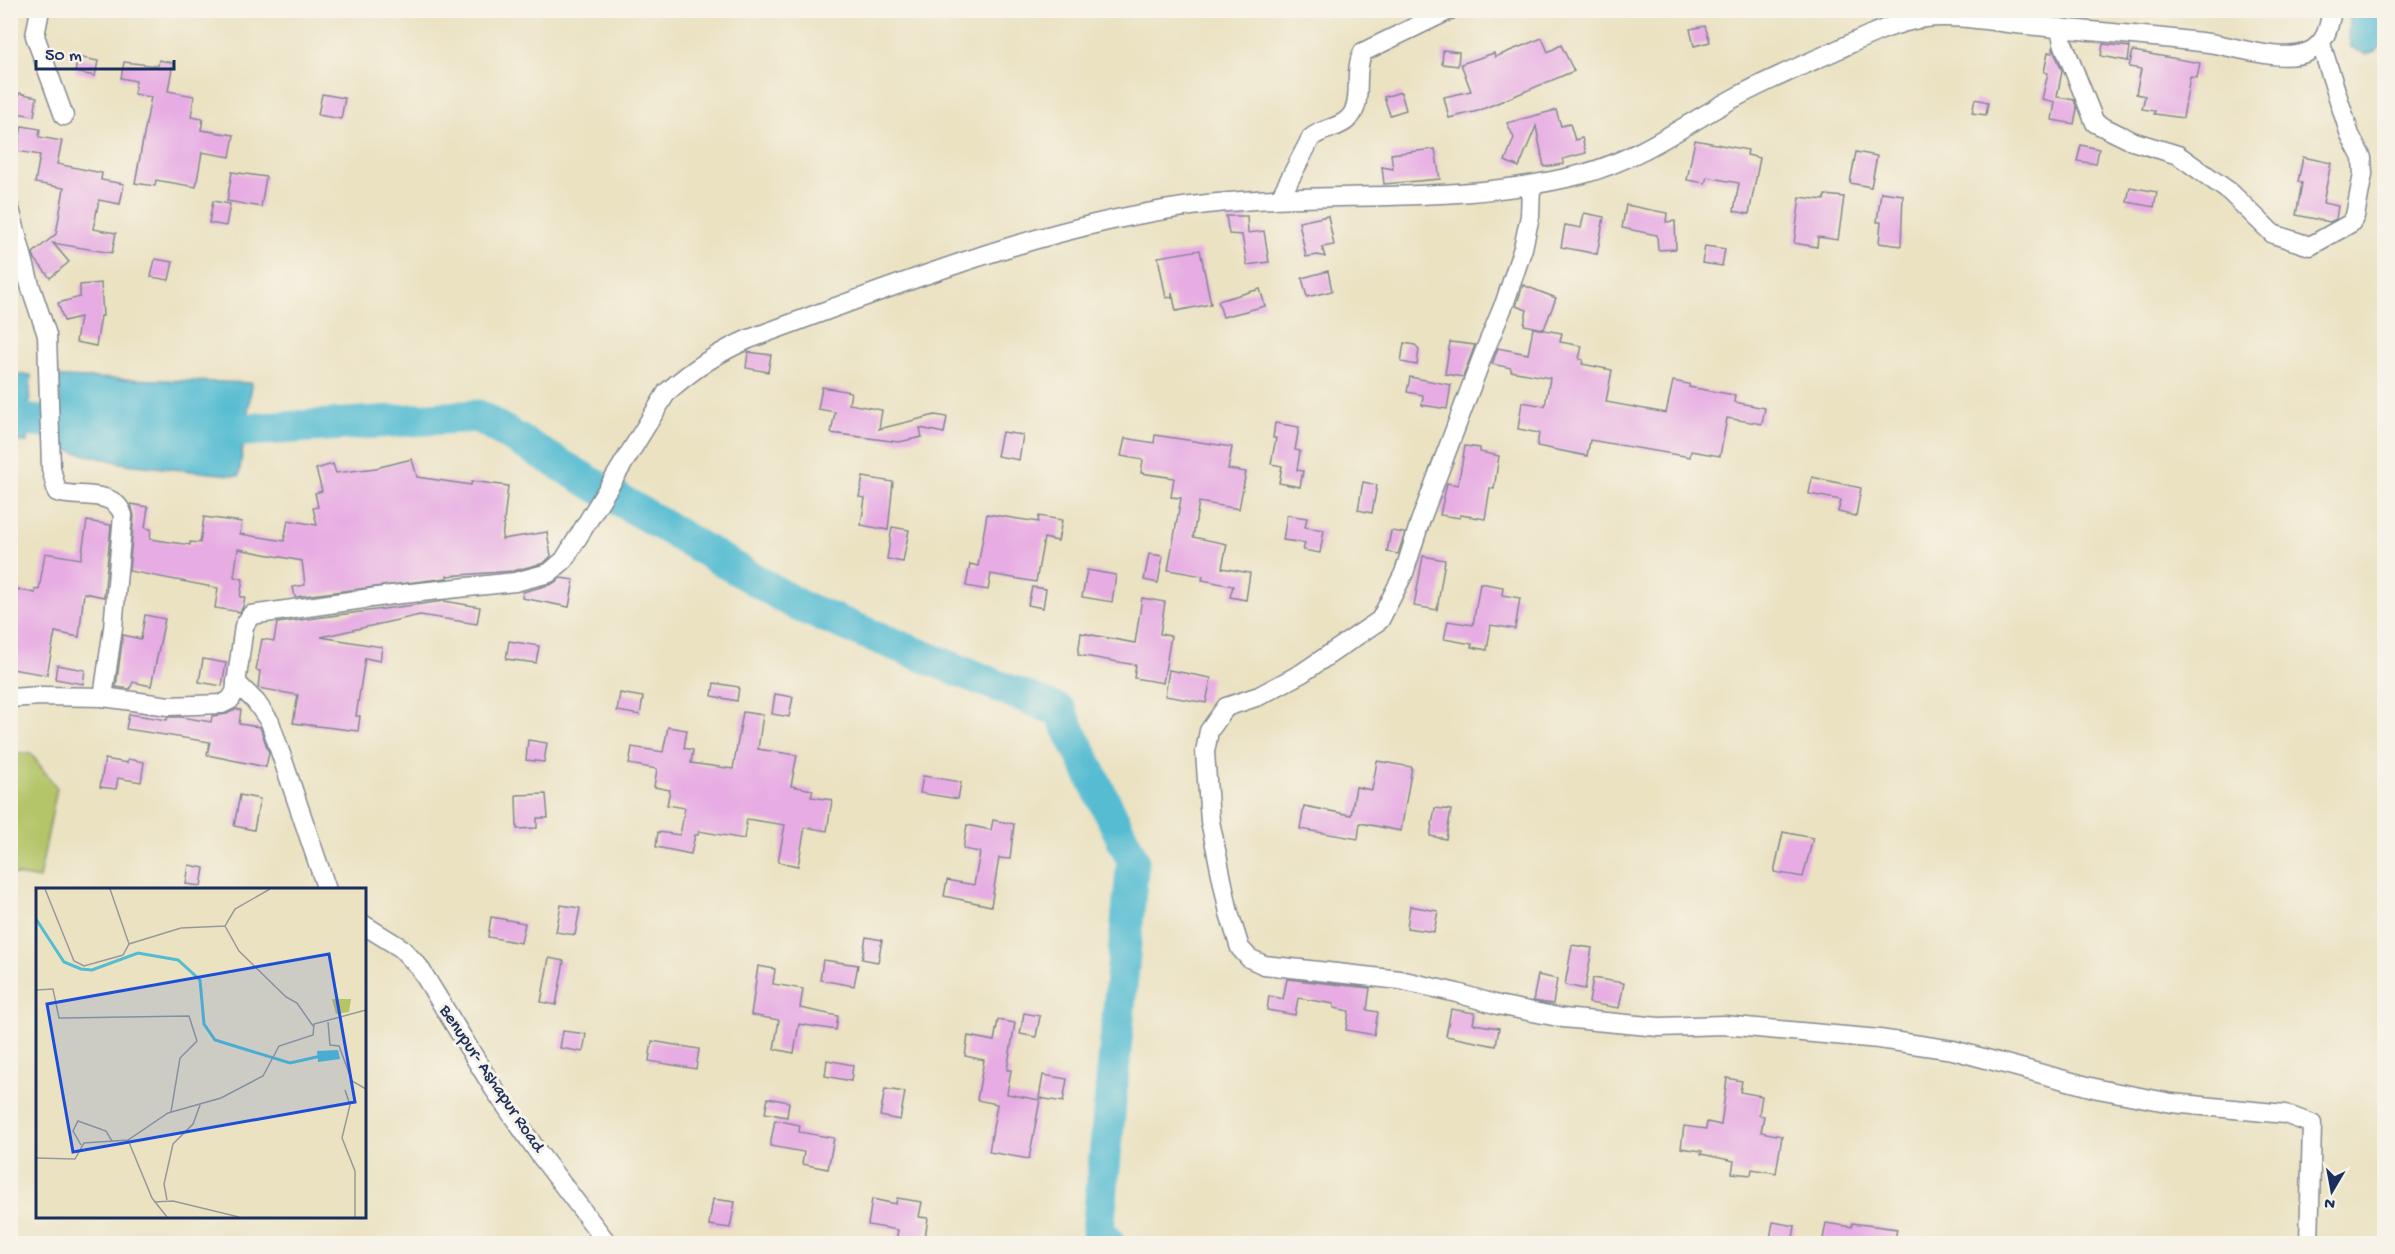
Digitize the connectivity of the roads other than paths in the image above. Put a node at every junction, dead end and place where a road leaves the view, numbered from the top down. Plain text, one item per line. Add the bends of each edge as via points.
1 (40, 10) edge
2 (1449, 10) edge
3 (2332, 10) edge
4 (1921, 15) edge
5 (2060, 28) junction
6 (2321, 44) junction
7 (64, 116) dead end
8 (1531, 186) junction
9 (1280, 198) junction
10 (10, 209) edge
11 (236, 682) junction
12 (103, 697) junction
13 (10, 698) edge
14 (326, 888) edge
15 (366, 926) edge
16 (608, 1244) edge
17 (2309, 1244) edge

1 - 7 street via 35,36
2 - 9 street via 1363,52 1357,62 1353,114 1311,138
3 - 6 street
4 - 5 street
4 - 8 street via 1740,95 1630,156 1590,172
5 - 6 street via 2211,43 2290,57
5 - 6 street via 2095,123 2132,141 2178,155 2230,192 2273,234 2310,246 2351,224 2363,174 2362,158 2350,135
8 - 9 street via 1445,195
8 - 17 street via 1526,237 1505,302 1404,573 1380,620 1302,673 1259,696 1226,707 1209,731 1205,752 1210,821 1240,948 1264,965 1400,980 1563,1018 1659,1027 1724,1025 1879,1039 1953,1050 2109,1091 2285,1114 2312,1124
9 - 11 street via 1171,210 991,252 723,350 667,392 564,560 549,573 515,582 251,615 244,626
10 - 12 street via 47,335 51,468 57,492 100,497 121,508 123,515
11 - 12 street via 233,696 222,704 169,706
11 - 14 street via 270,722
12 - 13 street
15 - 16 street, Benupur- Ashapur Road via 401,948 419,968 494,1089

